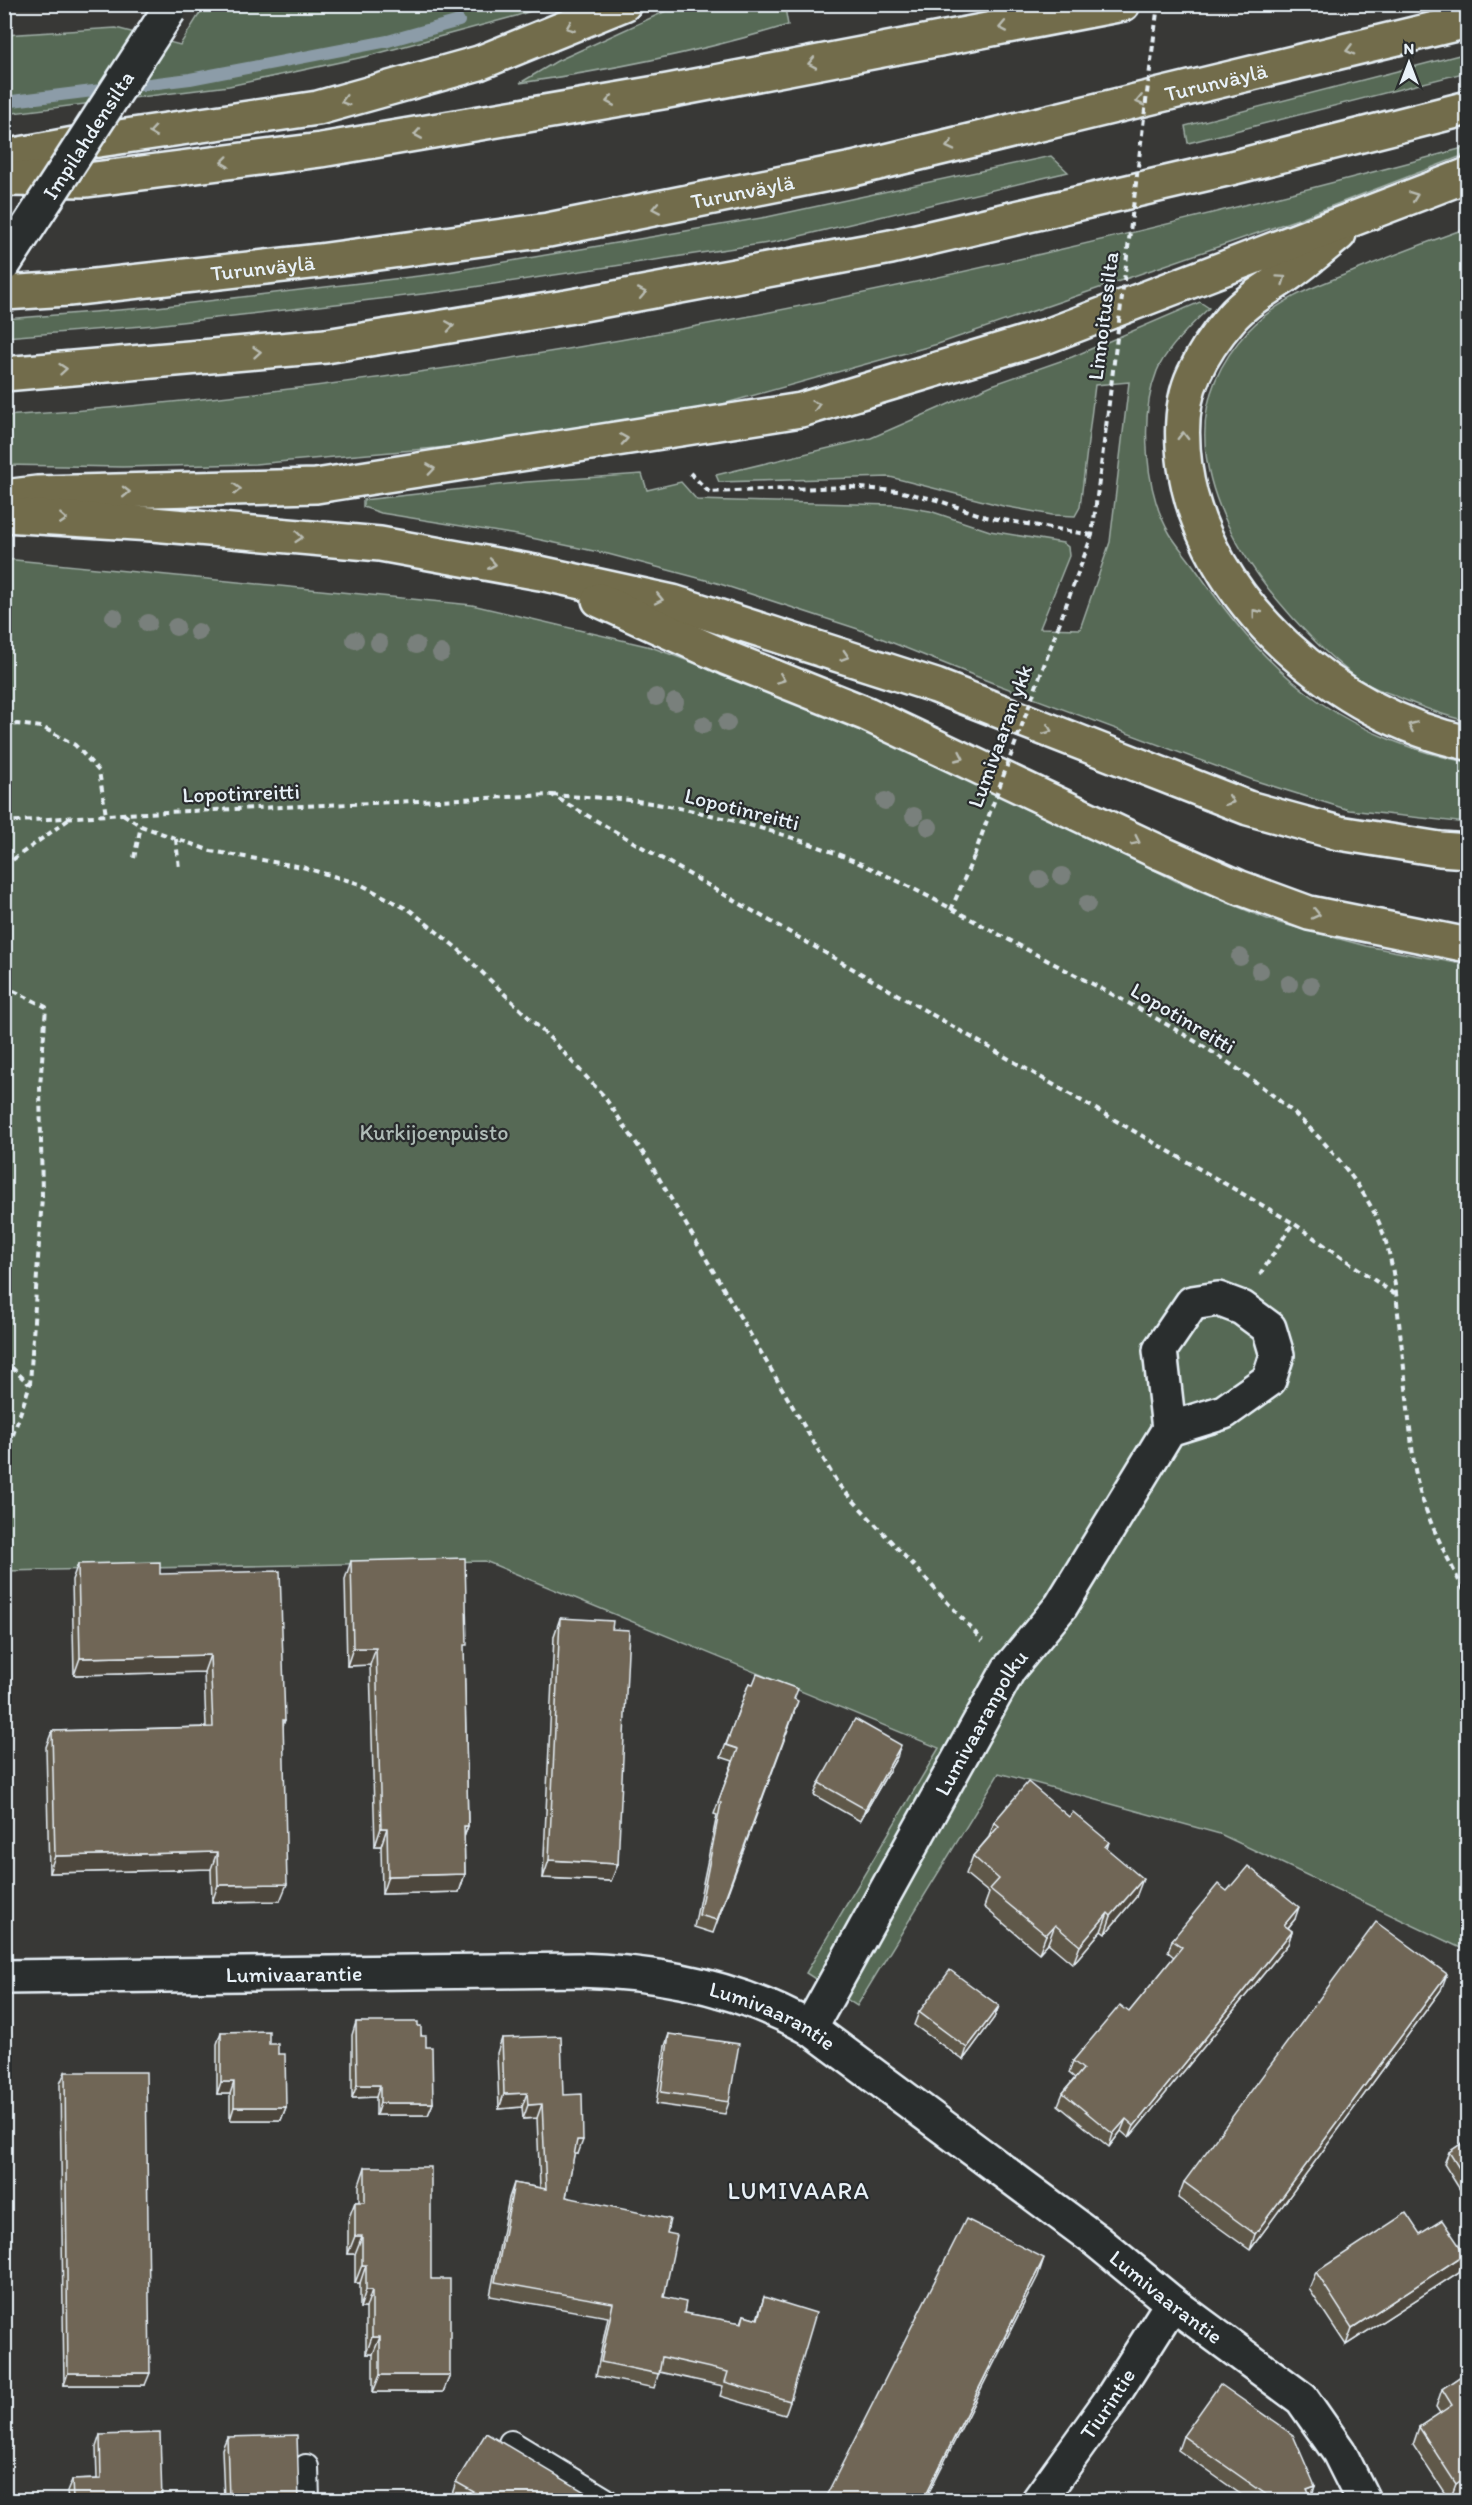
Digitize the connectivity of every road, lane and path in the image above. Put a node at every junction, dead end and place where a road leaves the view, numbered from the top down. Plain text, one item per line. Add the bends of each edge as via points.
1 (624, 4) edge
2 (1123, 4) edge
3 (1158, 4) edge
4 (171, 7) edge
5 (1467, 21) edge
6 (1467, 108) edge
7 (4, 157) edge
8 (1467, 175) edge
9 (4, 179) edge
10 (1361, 216) junction
11 (4, 264) edge
12 (4, 293) edge
13 (4, 374) edge
14 (690, 473) dead end
15 (4, 497) edge
16 (4, 515) edge
17 (1092, 535) junction
18 (540, 573) junction
19 (1058, 627) joint
20 (4, 726) edge
21 (1467, 743) edge
22 (552, 795) junction
23 (122, 814) junction
24 (106, 815) junction
25 (73, 817) junction
26 (4, 822) edge
27 (141, 826) junction
28 (176, 839) junction
29 (1467, 851) edge
30 (134, 858) dead end
31 (4, 866) edge
32 (179, 869) dead end
33 (951, 910) junction
34 (1467, 945) edge
35 (4, 986) edge
36 (1293, 1223) junction
37 (1397, 1296) junction
38 (1242, 1308) junction
39 (4, 1360) edge
40 (30, 1384) junction
41 (1168, 1429) junction
42 (4, 1462) edge
43 (1467, 1599) edge
44 (1009, 1669) junction
45 (4, 1977) edge
46 (810, 2028) junction
47 (1172, 2303) junction
48 (511, 2444) dead end
49 (306, 2467) dead end
50 (307, 2500) edge
51 (605, 2500) edge
52 (1039, 2500) edge
53 (1363, 2500) edge

1 -> 7 highway via 479,63 318,108
2 -> 9 highway via 668,91 321,150 87,180
3 - 17 path, Linnoitussilta, bridge
4 - 11 street, Impilahdensilta, bridge
5 -> 12 highway, Turunväylä via 853,169 548,230 319,261
13 -> 6 highway via 326,346 579,305 891,247
10 -> 8 highway
15 -> 10 highway via 316,486 801,410 1047,336
21 -> 10 highway via 1422,731 1380,712 1309,667 1240,594 1218,560 1188,484 1182,445 1183,409 1193,375 1209,347 1232,317
14 - 17 path via 709,492 849,487 898,491 986,517
16 -> 18 highway via 380,544
17 - 19 path, Linnoitussilta
18 -> 29 highway via 673,602 829,650 936,686 1248,808 1339,832
18 -> 34 highway via 727,658 867,714 1238,887 1309,913
19 - 33 path, Lumivaaran ykk, bridge
20 - 24 path via 42,727 75,745 99,771
22 - 23 path, Lopotinreitti
22 - 33 path, Lopotinreitti via 623,799 717,817 850,859
22 - 36 path
23 - 24 path, Lopotinreitti
23 - 27 path
24 - 25 path, Lopotinreitti
25 - 26 path, Lopotinreitti
25 - 31 path
27 - 28 path
27 - 30 path
28 - 32 path
28 - 44 path via 211,851 302,867 360,884 411,910 458,949 552,1040 603,1095 650,1163 838,1484
33 - 37 path, Lopotinreitti via 1187,1035 1250,1078 1318,1134 1345,1165 1375,1216 1388,1248
35 - 40 path via 46,1006 40,1087 42,1196
36 - 37 path
36 - 38 path
37 - 43 path, Lopotinreitti via 1419,1488
38 - 41 street via 1218,1299 1192,1304 1160,1350
38 - 41 street via 1269,1328 1277,1355 1269,1380 1224,1412
39 - 40 path
40 - 42 path
41 - 44 street, Lumivaaranpolku via 1061,1606
44 - 46 street, Lumivaaranpolku
45 - 46 street, Lumivaarantie via 622,1971 718,1990
46 - 47 street, Lumivaarantie via 1097,2241
47 - 52 street, Tiurintie via 1108,2404
47 - 53 street, Lumivaarantie via 1302,2399 1339,2452
48 - 51 lane
49 - 50 lane

